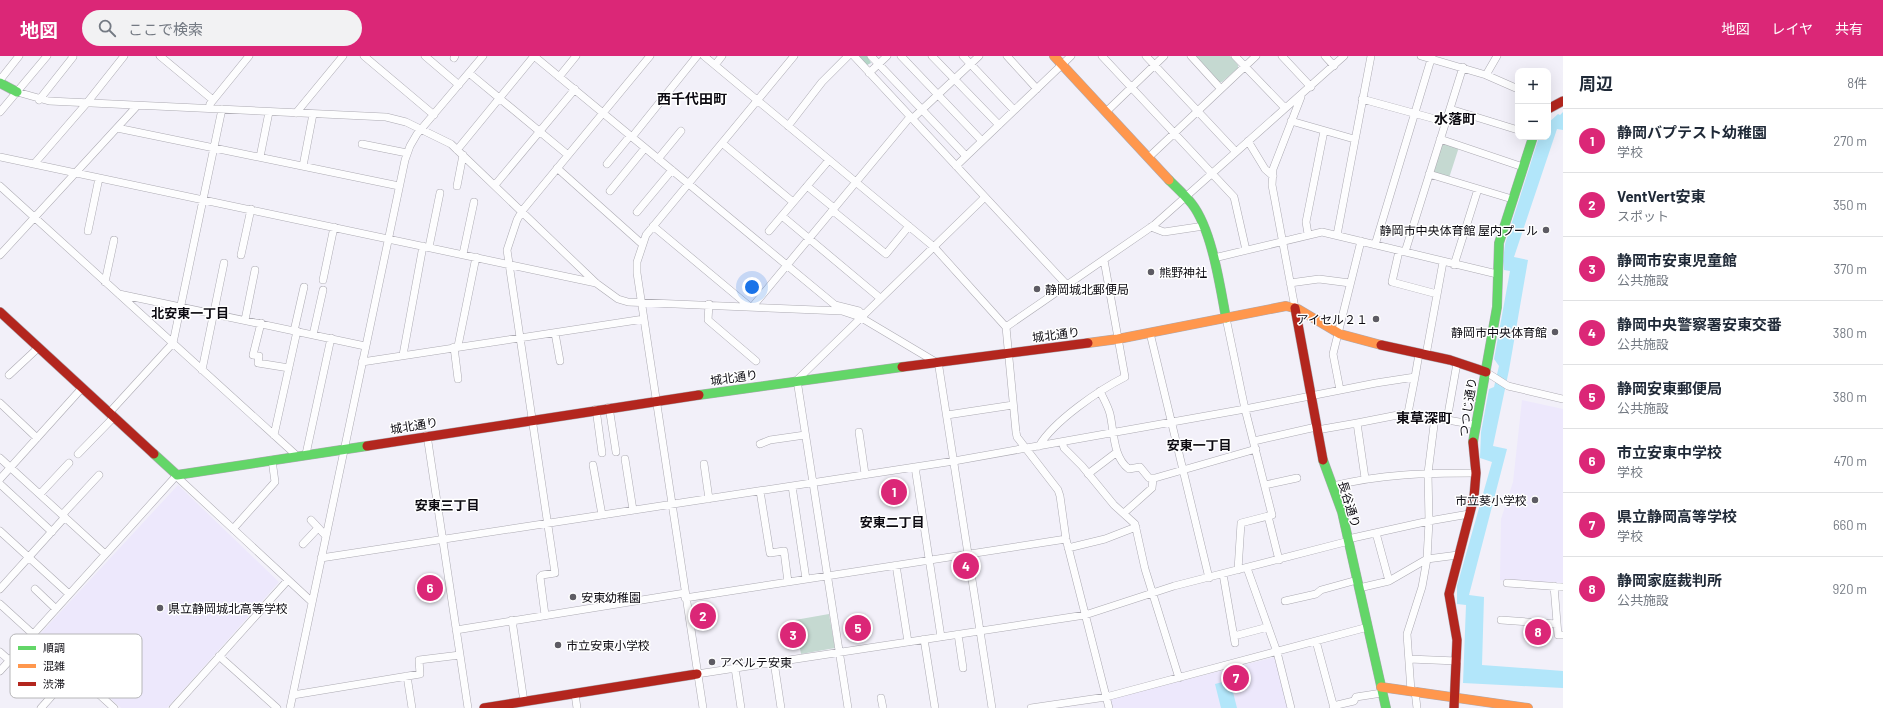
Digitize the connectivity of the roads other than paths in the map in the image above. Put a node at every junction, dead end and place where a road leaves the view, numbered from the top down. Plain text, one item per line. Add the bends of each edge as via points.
1 (20, 56) edge
2 (47, 56) edge
3 (72, 56) edge
4 (124, 56) edge
5 (160, 56) edge
6 (249, 56) edge
7 (343, 56) edge
8 (365, 56) edge
9 (425, 56) edge
10 (483, 56) edge
11 (534, 56) edge
12 (576, 56) edge
13 (697, 56) edge
14 (704, 56) edge
15 (722, 56) edge
16 (794, 56) edge
17 (848, 56) edge
18 (854, 56) edge
19 (871, 56) edge
20 (887, 56) edge
21 (901, 56) edge
22 (932, 56) edge
23 (963, 56) edge
24 (979, 56) edge
25 (1007, 56) edge
26 (1054, 56) edge
27 (1071, 56) edge
28 (1102, 56) edge
29 (1146, 56) edge
30 (1164, 56) edge
31 (1191, 56) edge
32 (1235, 56) edge
33 (1256, 56) edge
34 (1282, 56) edge
35 (1325, 56) edge
36 (1344, 56) edge
37 (1371, 56) edge
38 (1422, 56) edge
39 (1497, 56) edge
40 (647, 57) edge
41 (1432, 58) edge
42 (878, 64) junction
43 (971, 64) junction
44 (715, 65) junction
45 (1062, 65) junction
46 (1155, 65) junction
47 (1245, 66) junction
48 (1334, 66) junction
49 (1463, 67) junction
50 (870, 72) junction
51 (470, 73) junction
52 (1486, 75) junction
53 (559, 77) junction
54 (955, 79) junction
55 (0, 80) edge
56 (0, 83) edge
57 (459, 85) junction
58 (1311, 87) junction
59 (1132, 88) junction
60 (1515, 88) edge
61 (574, 89) junction
62 (1037, 89) junction
63 (1221, 89) junction
64 (17, 92) junction
65 (938, 95) junction
66 (1302, 95) junction
67 (500, 98) junction
68 (1362, 99) junction
69 (39, 100) junction
70 (212, 100) junction
71 (758, 100) junction
72 (86, 104) junction
73 (137, 106) junction
74 (206, 108) junction
75 (1285, 108) junction
76 (222, 109) junction
77 (1450, 109) junction
78 (922, 110) junction
79 (1014, 110) junction
80 (1107, 111) junction
81 (1198, 111) junction
82 (0, 112) edge
83 (269, 112) junction
84 (296, 113) junction
85 (603, 113) junction
86 (1415, 113) junction
87 (313, 114) junction
88 (434, 115) junction
89 (911, 118) junction
90 (1291, 121) junction
91 (1446, 122) junction
92 (999, 125) junction
93 (788, 126) junction
94 (117, 128) junction
95 (422, 129) junction
96 (1515, 129) edge
97 (539, 131) junction
98 (681, 131) dead end
99 (1324, 131) junction
100 (1174, 133) junction
101 (631, 136) junction
102 (1354, 139) junction
103 (1440, 139) junction
104 (1531, 140) edge
105 (982, 141) junction
106 (1248, 141) junction
107 (722, 143) junction
108 (362, 144) dead end
109 (214, 147) junction
110 (645, 148) junction
111 (460, 152) junction
112 (1236, 152) junction
113 (407, 153) junction
114 (568, 155) junction
115 (966, 156) junction
116 (0, 157) edge
117 (260, 157) junction
118 (1150, 157) junction
119 (658, 159) junction
120 (829, 160) junction
121 (34, 164) junction
122 (607, 164) dead end
123 (303, 166) junction
124 (956, 166) junction
125 (1523, 167) junction
126 (557, 168) junction
127 (672, 170) junction
128 (76, 173) junction
129 (1213, 173) junction
130 (1429, 174) junction
131 (1273, 176) junction
132 (100, 178) junction
133 (856, 182) junction
134 (688, 184) junction
135 (494, 185) junction
136 (0, 186) edge
137 (399, 186) junction
138 (457, 186) dead end
139 (807, 186) junction
140 (1478, 189) junction
141 (610, 191) dead end
142 (440, 193) dead end
143 (985, 197) junction
144 (1186, 197) junction
145 (203, 199) junction
146 (1512, 199) junction
147 (474, 202) dead end
148 (793, 202) junction
149 (250, 209) junction
150 (833, 209) junction
151 (522, 211) junction
152 (637, 212) dead end
153 (782, 216) junction
154 (35, 218) junction
155 (653, 226) junction
156 (909, 226) junction
157 (1204, 226) junction
158 (334, 227) junction
159 (1151, 227) junction
160 (88, 231) dead end
161 (769, 231) dead end
162 (1308, 234) junction
163 (1336, 235) junction
164 (809, 238) junction
165 (387, 239) junction
166 (114, 240) dead end
167 (1283, 241) junction
168 (1361, 241) junction
169 (642, 244) junction
170 (1375, 245) junction
171 (426, 247) junction
172 (934, 247) junction
173 (1246, 250) junction
174 (1402, 252) junction
175 (241, 254) dead end
176 (463, 254) junction
177 (0, 255) edge
178 (476, 257) junction
179 (1214, 258) junction
180 (1104, 260) junction
181 (1443, 262) junction
182 (224, 263) dead end
183 (508, 263) junction
184 (786, 265) junction
185 (1454, 265) junction
186 (255, 270) dead end
187 (1497, 274) junction
188 (323, 280) dead end
189 (105, 282) junction
190 (596, 283) junction
191 (1290, 283) junction
192 (1350, 283) junction
193 (1066, 284) junction
194 (304, 287) dead end
195 (323, 290) dead end
196 (118, 294) junction
197 (1437, 294) junction
198 (880, 298) junction
199 (641, 302) junction
200 (709, 304) junction
201 (181, 306) junction
202 (751, 306) junction
203 (1295, 308) junction
204 (0, 312) edge
205 (214, 313) junction
206 (862, 316) junction
207 (1226, 318) junction
208 (644, 319) junction
209 (245, 320) junction
210 (261, 323) junction
211 (1006, 327) junction
212 (296, 331) junction
213 (555, 333) junction
214 (1150, 333) junction
215 (1339, 334) junction
216 (313, 335) junction
217 (331, 338) junction
218 (519, 338) junction
219 (1118, 339) junction
220 (173, 343) junction
221 (365, 346) junction
222 (456, 347) junction
223 (38, 348) junction
224 (1008, 352) junction
225 (1423, 354) junction
226 (403, 355) junction
227 (560, 361) dead end
228 (756, 361) dead end
229 (936, 361) junction
230 (362, 362) junction
231 (1457, 362) junction
232 (289, 368) junction
233 (202, 370) junction
234 (1488, 373) junction
235 (9, 375) dead end
236 (1415, 377) junction
237 (458, 379) dead end
238 (797, 380) junction
239 (82, 388) junction
240 (1340, 390) junction
241 (1100, 391) junction
242 (1311, 397) junction
243 (1563, 399) edge
244 (656, 400) junction
245 (0, 403) edge
246 (1013, 405) junction
247 (609, 407) junction
248 (596, 409) junction
249 (1246, 409) junction
250 (1408, 413) junction
251 (112, 415) junction
252 (947, 415) junction
253 (1435, 417) junction
254 (532, 419) junction
255 (1447, 420) junction
256 (1171, 422) junction
257 (1356, 423) junction
258 (1476, 425) junction
259 (1317, 429) junction
260 (859, 432) dead end
261 (1114, 433) junction
262 (274, 435) junction
263 (427, 435) junction
264 (805, 435) junction
265 (37, 438) junction
266 (1062, 442) junction
267 (760, 444) dead end
268 (1255, 445) junction
269 (1039, 446) junction
270 (344, 448) junction
271 (1026, 449) junction
272 (616, 452) dead end
273 (1117, 452) junction
274 (602, 453) dead end
275 (78, 454) dead end
276 (301, 455) junction
277 (0, 458) edge
278 (625, 459) dead end
279 (272, 460) junction
280 (954, 461) junction
281 (69, 463) dead end
282 (704, 464) dead end
283 (593, 465) dead end
284 (915, 467) junction
285 (11, 468) junction
286 (1182, 469) junction
287 (1428, 473) junction
288 (1476, 473) junction
289 (865, 474) junction
290 (1088, 474) junction
291 (99, 475) dead end
292 (176, 475) junction
293 (1297, 478) dead end
294 (1365, 478) junction
295 (0, 479) edge
296 (1153, 479) junction
297 (813, 482) junction
298 (0, 484) edge
299 (1265, 485) junction
300 (792, 486) junction
301 (1333, 486) junction
302 (760, 490) junction
303 (40, 494) junction
304 (709, 499) junction
305 (672, 504) junction
306 (632, 510) junction
307 (1124, 513) junction
308 (1469, 514) junction
309 (602, 515) junction
310 (64, 516) junction
311 (1268, 516) junction
312 (310, 520) dead end
313 (1429, 521) junction
314 (548, 523) junction
315 (1136, 527) junction
316 (318, 528) junction
317 (233, 529) junction
318 (52, 532) junction
319 (1376, 533) junction
320 (1, 534) edge
321 (326, 536) junction
322 (1066, 539) junction
323 (442, 540) junction
324 (1349, 540) junction
325 (303, 544) dead end
326 (1068, 548) junction
327 (105, 554) junction
328 (969, 554) junction
329 (1458, 555) junction
330 (28, 558) junction
331 (321, 558) junction
332 (1427, 559) junction
333 (928, 560) junction
334 (1279, 560) junction
335 (896, 565) junction
336 (1247, 568) junction
337 (1238, 570) junction
338 (1223, 574) junction
339 (827, 576) junction
340 (1209, 578) junction
341 (806, 579) junction
342 (288, 580) junction
343 (1389, 581) junction
344 (788, 582) junction
345 (1507, 583) dead end
346 (1358, 584) junction
347 (1554, 586) junction
348 (1563, 587) edge
349 (0, 589) edge
350 (35, 589) dead end
351 (1153, 593) junction
352 (69, 594) junction
353 (685, 596) junction
354 (1285, 601) dead end
355 (312, 602) junction
356 (0, 604) edge
357 (56, 609) junction
358 (545, 615) junction
359 (1085, 615) junction
360 (512, 620) junction
361 (1501, 620) dead end
362 (1557, 624) junction
363 (1268, 627) junction
364 (1368, 627) junction
365 (456, 630) junction
366 (981, 631) junction
367 (33, 634) joint
368 (958, 634) junction
369 (1563, 636) edge
370 (941, 637) junction
371 (924, 639) junction
372 (1316, 641) junction
373 (908, 642) junction
374 (839, 651) junction
375 (0, 652) edge
376 (1277, 652) junction
377 (460, 655) junction
378 (219, 656) junction
379 (1409, 659) junction
380 (9, 660) joint
381 (1457, 661) junction
382 (774, 662) junction
383 (735, 668) junction
384 (963, 668) dead end
385 (0, 670) edge
386 (697, 674) junction
387 (407, 676) junction
388 (1179, 678) junction
389 (1382, 690) junction
390 (1413, 691) junction
391 (575, 694) junction
392 (293, 695) junction
393 (1455, 696) junction
394 (1106, 697) junction
395 (50, 698) edge
396 (103, 698) edge
397 (881, 698) dead end
398 (524, 702) junction
399 (1493, 705) edge
400 (1064, 706) edge
401 (1333, 707) edge
402 (41, 708) edge
403 (114, 708) edge
404 (173, 708) edge
405 (276, 708) edge
406 (290, 708) edge
407 (412, 708) edge
408 (468, 708) edge
409 (484, 708) edge
410 (577, 708) edge
411 (703, 708) edge
412 (741, 708) edge
413 (781, 708) edge
414 (848, 708) edge
415 (883, 708) edge
416 (935, 708) edge
417 (992, 708) edge
418 (1031, 708) edge
419 (1109, 708) edge
420 (1291, 708) edge
421 (1386, 708) edge
422 (1417, 708) edge
423 (1454, 708) edge
424 (1528, 708) edge

1 - 55 street
2 - 64 street
3 - 69 street
4 - 72 street
5 - 70 street
6 - 70 street
7 - 84 street
8 - 88 street
9 - 57 street
10 - 51 street
11 - 53 street
11 - 67 street
12 - 53 street
13 - 101 street
14 - 44 street
15 - 44 street
16 - 71 street
17 - 93 street via 822,82
18 - 50 street
19 - 42 street
20 - 42 street
21 - 65 street
22 - 54 street
23 - 43 street
24 - 43 street
25 - 62 street
26 - 45 street
27 - 45 street
28 - 59 street
29 - 46 street
30 - 46 street
31 - 63 street
32 - 47 street
33 - 47 street
34 - 58 street
35 - 48 street
36 - 48 street
37 - 68 street
38 - 41 street
39 - 52 street
40 - 85 street
41 - 49 street
41 - 86 street
42 - 50 street
42 - 78 street
43 - 54 street
43 - 79 street
44 - 71 street
45 - 62 street
45 - 80 street
46 - 59 street
46 - 81 street
47 - 63 street
47 - 75 street
48 - 58 street
49 - 52 street
49 - 77 street
50 - 89 street
51 - 57 street
51 - 67 street
52 - 60 street
53 - 61 street
54 - 65 street
54 - 92 street
56 - 64 street
57 - 88 street
58 - 66 street
59 - 80 street
59 - 100 street
61 - 85 street
61 - 97 street
62 - 79 street
63 - 81 street
64 - 69 street
64 - 82 street
65 - 78 street
65 - 105 street
66 - 75 street
66 - 90 street
67 - 97 street
67 - 111 street
68 - 86 street
68 - 102 street
69 - 72 street
70 - 74 street
71 - 93 street
71 - 107 street
72 - 73 street
72 - 121 street
73 - 74 street
73 - 94 street
74 - 76 street
75 - 106 street
76 - 83 street
76 - 109 street
77 - 91 street
77 - 96 street
78 - 89 street
78 - 115 street
79 - 92 street
80 - 118 street
81 - 100 street
81 - 112 street
83 - 84 street
83 - 117 street
84 - 87 street
85 - 101 street
85 - 114 street
86 - 91 street
86 - 170 street
87 - 95 street via 386,117
87 - 123 street
88 - 95 street
89 - 124 street
89 - 133 street
90 - 99 street
90 - 131 street via 1273,169
91 - 103 street
92 - 105 street
93 - 120 street
94 - 109 street
94 - 128 street
95 - 111 street via 451,144
95 - 113 street
97 - 114 street
97 - 135 street
98 - 119 street
99 - 102 street
99 - 162 street via 1306,222
100 - 118 street
100 - 129 street
101 - 110 street
101 - 122 street
102 - 163 street
103 - 125 street
103 - 130 street
104 - 125 street, つつじ通り
105 - 115 street
106 - 112 street
106 - 131 street via 1265,169
107 - 134 street
107 - 148 street
108 - 113 street
109 - 117 street
109 - 145 street
110 - 119 street
110 - 141 street
111 - 135 street
111 - 138 street
112 - 129 street
113 - 137 street
114 - 126 street
115 - 124 street
116 - 121 street
117 - 123 street
118 - 144 street
119 - 127 street
120 - 133 street
120 - 139 street
121 - 128 street
123 - 137 street
124 - 143 street
125 - 146 street, つつじ通り
126 - 151 street
126 - 169 street
127 - 134 street
127 - 152 street
128 - 132 street
128 - 154 street
129 - 144 street
129 - 173 street via 1234,197
130 - 140 street
130 - 174 street
131 - 167 street via 1272,185
132 - 145 street
132 - 160 street
133 - 150 street
133 - 156 street
134 - 155 street
134 - 184 street
135 - 151 street
136 - 154 street
137 - 165 street
139 - 148 street
139 - 150 street
140 - 146 street
140 - 185 street
142 - 171 street
143 - 172 street
143 - 193 street
144 - 157 street
144 - 159 street
145 - 149 street
145 - 201 street
146 - 187 street, つつじ通り via 1499,242
147 - 176 street
148 - 153 street
149 - 158 street
149 - 175 street
150 - 156 street via 886,254
150 - 164 street
151 - 183 street via 507,250
151 - 190 street
153 - 161 street
153 - 164 street
154 - 177 street
154 - 189 street
155 - 169 street
155 - 202 street
156 - 172 street
157 - 159 street via 1164,232
157 - 179 street
158 - 165 street
158 - 188 street
159 - 180 street
162 - 163 street via 1322,232
162 - 167 street
163 - 168 street
164 - 184 street
164 - 198 street
165 - 171 street
165 - 221 street
166 - 189 street
167 - 173 street
167 - 191 street
168 - 170 street
168 - 192 street
169 - 199 street via 637,262
170 - 174 street
171 - 176 street
171 - 226 street
172 - 198 street
172 - 211 street
173 - 179 street
174 - 181 street
174 - 197 street via 1392,282
176 - 178 street
178 - 183 street
178 - 222 street
179 - 207 street
180 - 193 street
180 - 219 street
181 - 185 street
181 - 197 street
182 - 205 street
183 - 190 street
183 - 218 street
184 - 202 street
184 - 206 street via 835,306 859,311
185 - 187 street
186 - 209 street
187 - 234 street, つつじ通り via 1497,307
189 - 196 street
190 - 199 street via 618,299
191 - 192 street via 1319,279
191 - 203 street
192 - 215 street
193 - 211 street
194 - 212 street
195 - 216 street
196 - 201 street
196 - 220 street
197 - 225 street
198 - 206 street
199 - 200 street
199 - 208 street
200 - 202 street
200 - 228 street via 708,320
201 - 205 street
201 - 220 street
202 - 206 street via 842,311
203 - 207 street, 城北通り via 1286,306
203 - 215 street
203 - 242 street, 長谷通り
204 - 223 street
205 - 209 street
205 - 233 street
206 - 229 street
206 - 238 street
207 - 214 street, 城北通り
207 - 249 street
208 - 213 street
208 - 244 street
209 - 210 street
210 - 212 street
210 - 232 street via 253,355 259,356 258,363
211 - 224 street
212 - 216 street
212 - 232 street
213 - 218 street
213 - 227 street
214 - 219 street, 城北通り
214 - 256 street
215 - 225 street
215 - 240 street via 1332,354
216 - 217 street
217 - 221 street
217 - 276 street
218 - 222 street
218 - 254 street
219 - 224 street, 城北通り
219 - 241 street via 1125,377
220 - 233 street
220 - 251 street
221 - 230 street
222 - 226 street
222 - 237 street
223 - 235 street
223 - 239 street
224 - 229 street, 城北通り
224 - 246 street
225 - 231 street
225 - 236 street
226 - 230 street
229 - 238 street, 城北通り
229 - 252 street
230 - 270 street
231 - 234 street
231 - 255 street
232 - 262 street
233 - 262 street
234 - 243 street via 1508,386
234 - 258 street, つつじ通り
236 - 240 street
236 - 250 street
238 - 244 street, 城北通り
238 - 264 street
239 - 251 street
239 - 265 street
240 - 242 street
241 - 261 street via 1110,412
241 - 269 street via 1061,422
242 - 249 street
242 - 259 street, 長谷通り
244 - 247 street, 城北通り
244 - 305 street
245 - 265 street
246 - 252 street
246 - 271 street via 1017,437
247 - 248 street, 城北通り
247 - 272 street
248 - 254 street, 城北通り
248 - 274 street
249 - 256 street
249 - 268 street
250 - 253 street
250 - 257 street
251 - 275 street
251 - 292 street
252 - 280 street
253 - 255 street
253 - 287 street
254 - 263 street, 城北通り
254 - 314 street
255 - 258 street
256 - 261 street
256 - 286 street
257 - 259 street
257 - 294 street
258 - 288 street, つつじ通り via 1473,441
259 - 268 street
259 - 301 street, 長谷通り via 1323,460
260 - 289 street
261 - 266 street
261 - 273 street
262 - 276 street
263 - 270 street, 城北通り
263 - 323 street
264 - 267 street
264 - 297 street
265 - 285 street
266 - 269 street
266 - 290 street via 1064,448
268 - 286 street
268 - 299 street
269 - 271 street
270 - 276 street, 城北通り
270 - 321 street
271 - 280 street
271 - 322 street via 1058,490
273 - 290 street
273 - 296 street via 1124,466 1129,469 1140,467
276 - 279 street, 城北通り
277 - 285 street
278 - 306 street
279 - 292 street, 城北通り
279 - 317 street via 275,482
280 - 284 street
280 - 328 street
281 - 303 street
282 - 304 street
283 - 309 street
284 - 289 street
284 - 333 street
285 - 295 street
285 - 303 street
286 - 296 street
286 - 340 street
287 - 288 street
287 - 294 street
287 - 313 street
288 - 308 street, つつじ通り via 1474,497
289 - 297 street
290 - 307 street
291 - 310 street
292 - 317 street
292 - 327 street
293 - 299 street
294 - 301 street
296 - 307 street via 1152,488
297 - 300 street
297 - 339 street
298 - 318 street
299 - 311 street via 1272,515
300 - 302 street
300 - 341 street
301 - 324 street, 長谷通り
302 - 304 street
302 - 344 street via 770,553 784,551
303 - 310 street
304 - 305 street
305 - 306 street
305 - 353 street
306 - 309 street
307 - 315 street
308 - 313 street
308 - 329 street, つつじ通り
309 - 314 street
310 - 318 street
310 - 327 street
311 - 334 street
311 - 337 street via 1241,524
312 - 316 street
313 - 319 street
313 - 332 street
314 - 323 street
314 - 358 street via 555,573 540,577
315 - 326 street via 1105,540
315 - 351 street
316 - 321 street
316 - 325 street
317 - 342 street
318 - 330 street
319 - 324 street
319 - 343 street
320 - 330 street
321 - 331 street
322 - 326 street
322 - 328 street
323 - 331 street
323 - 365 street
324 - 334 street
324 - 346 street, 長谷通り
326 - 359 street
327 - 352 street
328 - 333 street
328 - 366 street
329 - 332 street
329 - 381 street, つつじ通り via 1449,594 1457,640
330 - 349 street
330 - 352 street
331 - 355 street
332 - 343 street
332 - 379 street via 1422,587 1407,634
333 - 335 street
333 - 370 street
334 - 336 street
335 - 339 street
335 - 373 street
336 - 337 street
336 - 363 street
337 - 338 street
338 - 340 street
338 - 363 street via 1234,640
339 - 341 street
339 - 374 street
340 - 351 street
341 - 344 street
342 - 355 street
342 - 378 street
343 - 346 street
344 - 353 street
345 - 347 street
346 - 354 street via 1321,590 1316,594
346 - 364 street, 長谷通り
347 - 348 street
347 - 362 street
350 - 357 street
351 - 359 street
351 - 388 street
352 - 357 street
353 - 358 street
353 - 386 street
355 - 392 street
356 - 367 street
357 - 367 street
358 - 360 street
359 - 366 street
359 - 394 street
360 - 365 street
360 - 398 street
361 - 362 street
362 - 369 street via 1558,635
363 - 376 street
364 - 372 street
364 - 389 street, 長谷通り
365 - 377 street
366 - 368 street
366 - 417 street
368 - 370 street
368 - 384 street
370 - 371 street
371 - 373 street
371 - 416 street
372 - 376 street
372 - 401 street
373 - 374 street
374 - 382 street
374 - 414 street
375 - 380 street
376 - 388 street
376 - 420 street
377 - 387 street via 419,660 420,674
377 - 408 street
378 - 404 street
378 - 405 street
379 - 381 street
379 - 390 street
380 - 385 street
381 - 393 street, つつじ通り
382 - 383 street
382 - 413 street
383 - 386 street
383 - 412 street
386 - 391 street
386 - 411 street
387 - 392 street
387 - 407 street
388 - 394 street
389 - 390 street
389 - 401 street
389 - 421 street, 長谷通り
390 - 393 street
390 - 422 street
391 - 398 street
391 - 410 street
392 - 406 street
393 - 399 street
393 - 423 street, つつじ通り
394 - 400 street
394 - 419 street
395 - 402 street
396 - 403 street
397 - 415 street
398 - 409 street
399 - 424 street
400 - 418 street

